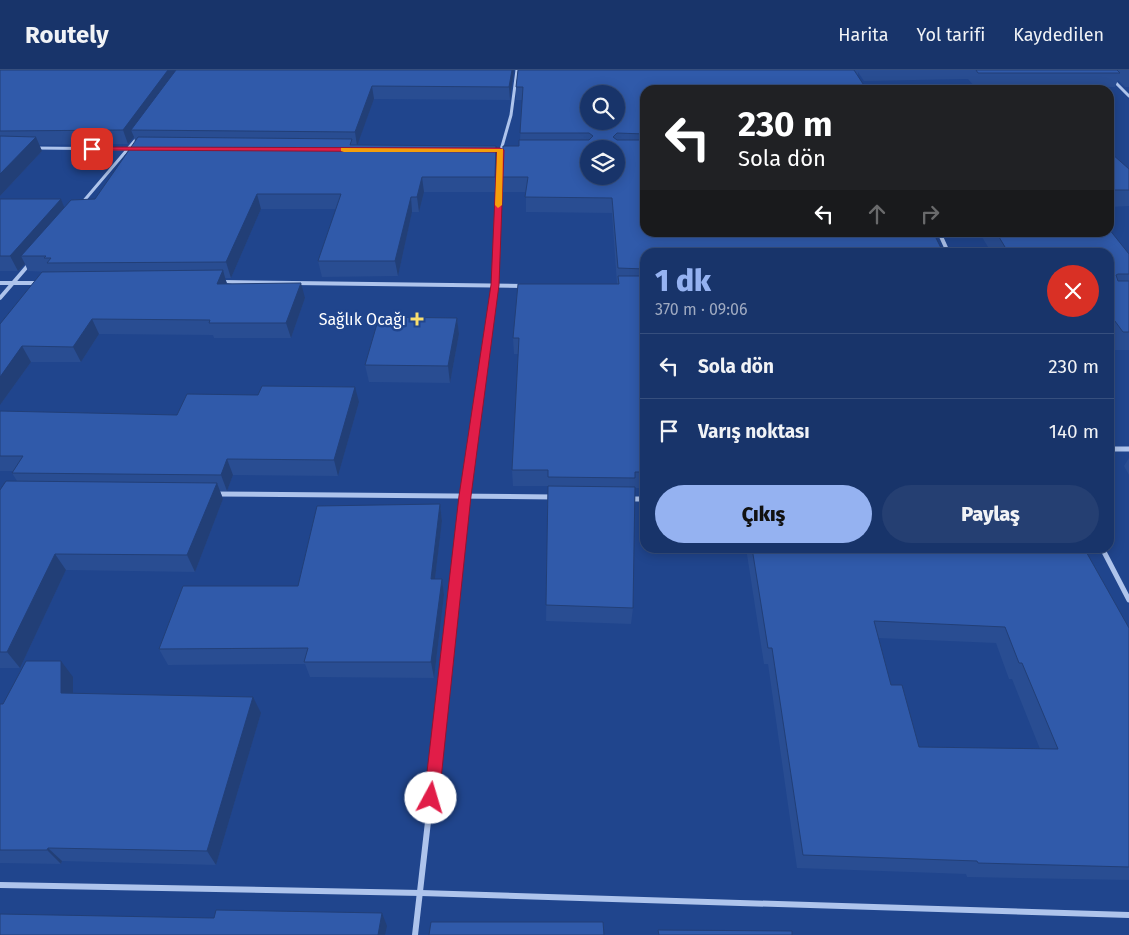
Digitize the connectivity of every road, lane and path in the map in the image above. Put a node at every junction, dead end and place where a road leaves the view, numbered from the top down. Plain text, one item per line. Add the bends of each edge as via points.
1 (517, 70) edge
2 (1103, 70) edge
3 (1129, 96) edge
4 (140, 134) edge
5 (30, 148) edge
6 (129, 150) junction
7 (139, 150) edge
8 (500, 150) junction
9 (510, 150) edge
10 (77, 209) edge
11 (32, 261) edge
12 (218, 282) edge
13 (0, 283) edge
14 (12, 283) junction
15 (42, 283) edge
16 (495, 285) junction
17 (525, 286) edge
18 (0, 298) edge
19 (1114, 449) edge
20 (1129, 449) edge
21 (208, 494) edge
22 (465, 496) junction
23 (565, 497) edge
24 (625, 498) edge
25 (640, 499) edge
26 (1105, 553) edge
27 (1129, 600) edge
28 (0, 885) edge
29 (421, 893) junction
30 (1129, 915) edge
31 (415, 935) edge

1 - 8 street via 511,115
2 - 3 street
4 - 6 street
5 - 6 street
6 - 7 street
6 - 10 street
8 - 9 street
8 - 16 street
11 - 14 street
12 - 16 street
13 - 14 street
14 - 15 street
14 - 18 street
16 - 17 street
16 - 22 street
19 - 20 street
21 - 22 street
22 - 23 street
22 - 29 street
24 - 25 street
26 - 27 street
28 - 29 street
29 - 30 street
29 - 31 street

